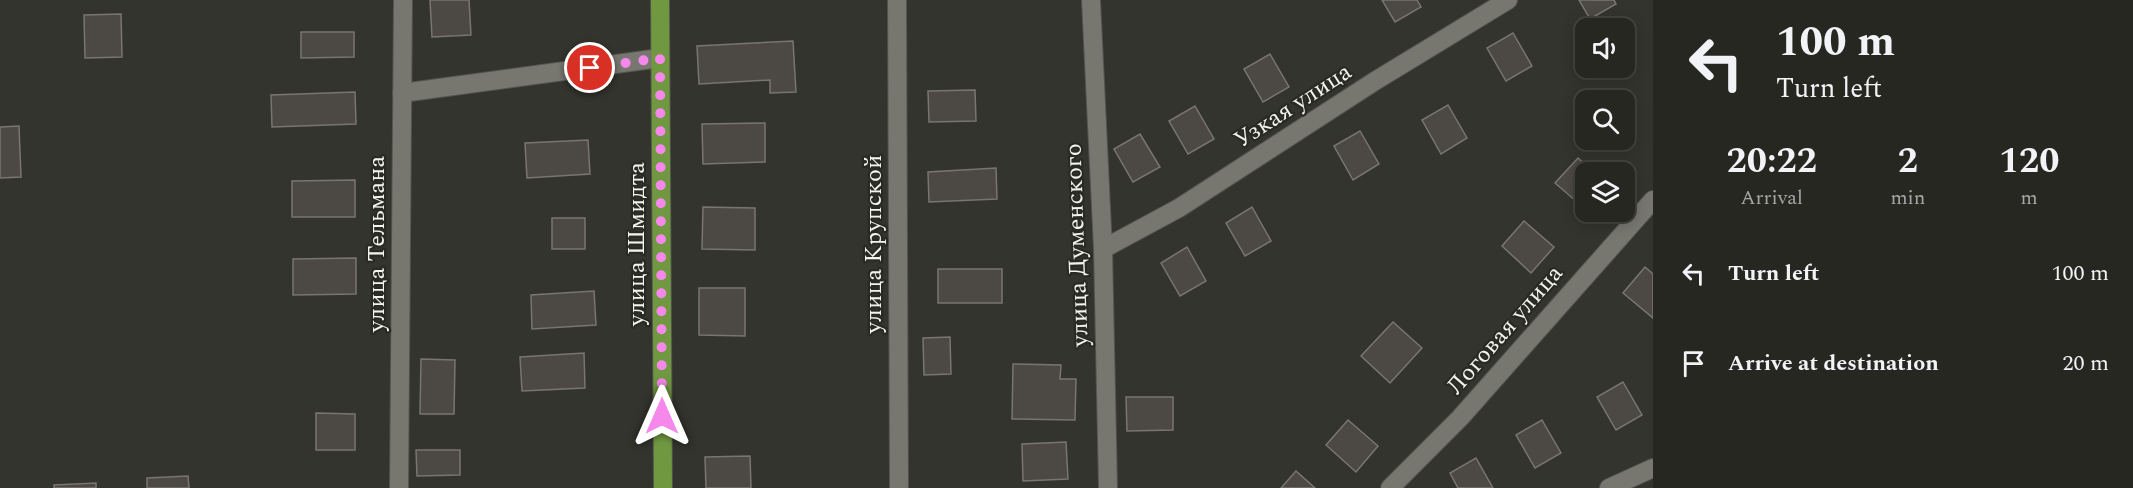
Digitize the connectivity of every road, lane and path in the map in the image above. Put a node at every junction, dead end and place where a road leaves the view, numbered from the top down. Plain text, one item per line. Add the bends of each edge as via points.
1 (403, 0) edge
2 (660, 0) edge
3 (897, 0) edge
4 (1091, 0) edge
5 (1508, 0) edge
6 (660, 58) junction
7 (402, 93) junction
8 (1653, 200) edge
9 (1103, 249) junction
10 (1653, 468) edge
11 (399, 488) edge
12 (663, 488) edge
13 (899, 488) edge
14 (1108, 488) edge
15 (1390, 488) edge
16 (1609, 488) edge

1 - 7 street, улица Тельмана
2 - 6 main road, улица Шмидта
3 - 13 street, улица Крупской
4 - 9 street, улица Думенского
5 - 9 street, Узкая улица via 1179,208
6 - 7 street
6 - 12 main road, улица Шмидта
7 - 11 street, улица Тельмана
8 - 15 street, Логовая улица via 1460,418
9 - 14 street, улица Думенского
10 - 16 street

